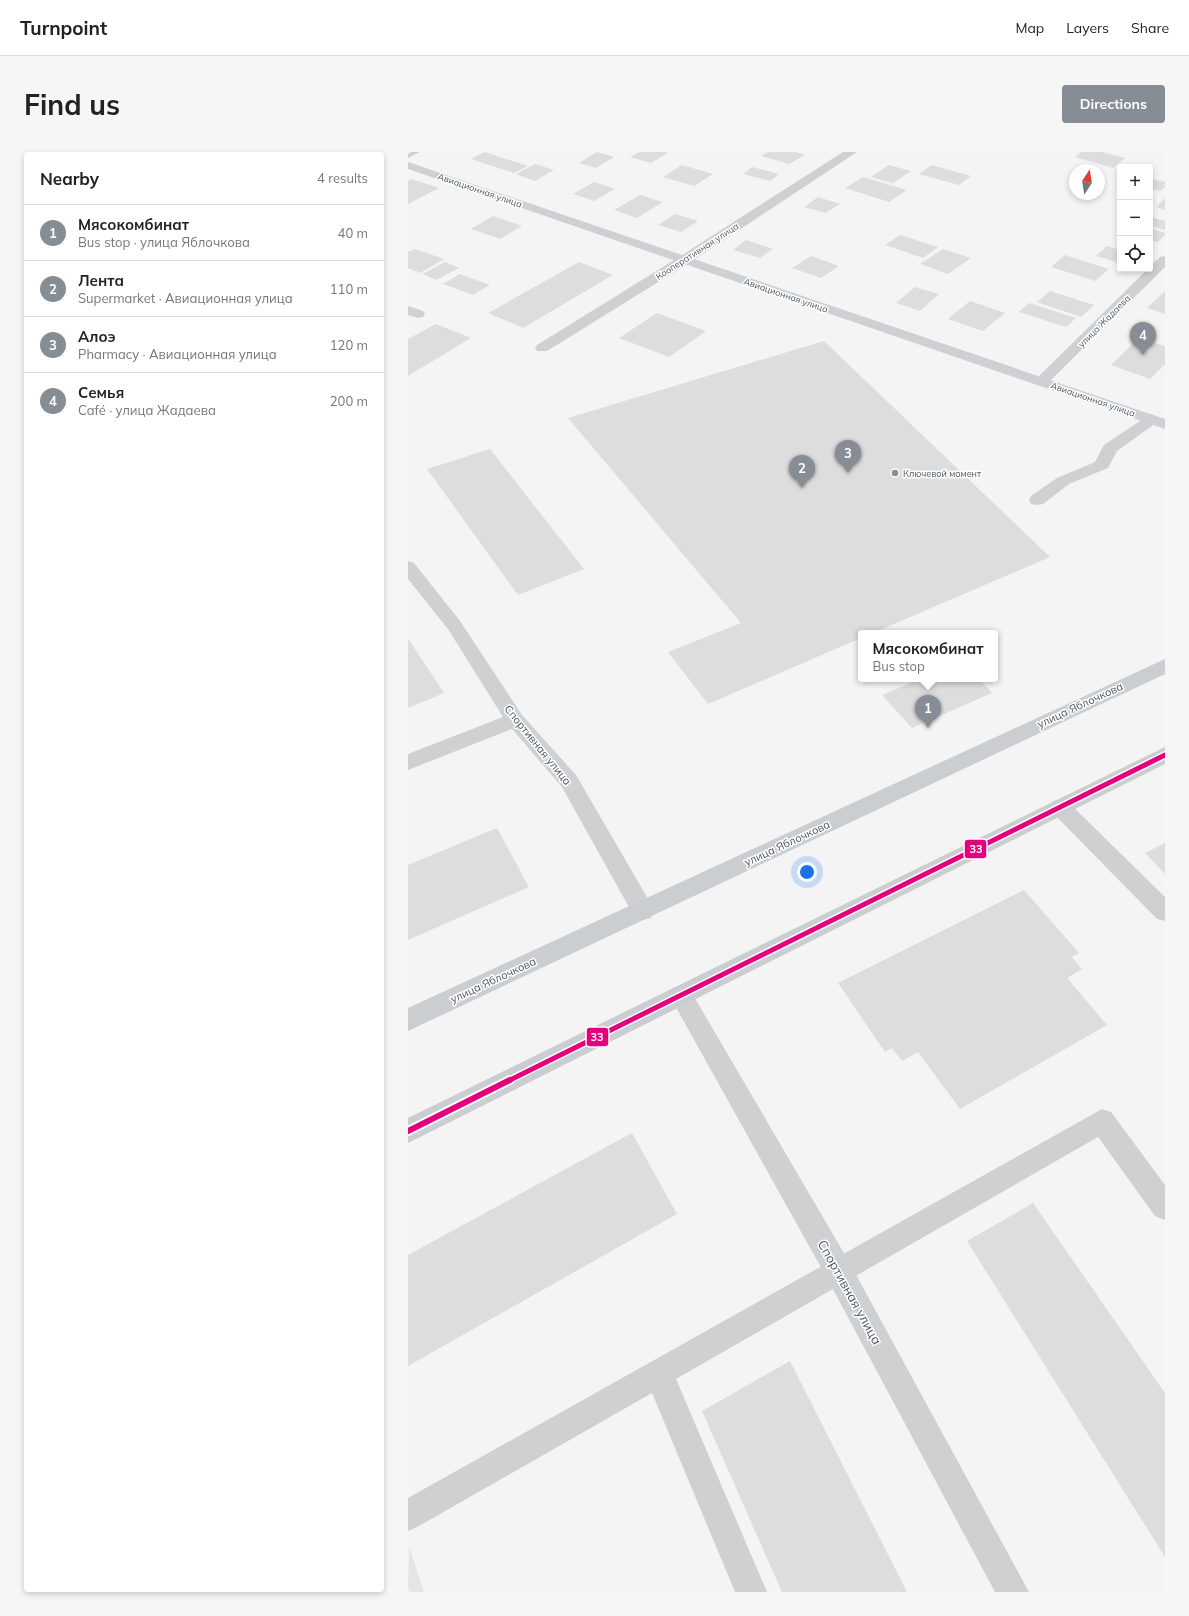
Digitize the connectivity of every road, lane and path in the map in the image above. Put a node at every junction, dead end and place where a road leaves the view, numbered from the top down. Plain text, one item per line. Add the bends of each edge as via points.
1 (414, 152) edge
2 (851, 152) edge
3 (408, 155) edge
4 (408, 165) edge
5 (684, 260) junction
6 (1165, 260) edge
7 (542, 348) dead end
8 (1042, 381) junction
9 (1158, 422) edge
10 (1037, 500) dead end
11 (408, 567) edge
12 (1165, 666) edge
13 (515, 720) junction
14 (1165, 755) edge
15 (408, 762) edge
16 (1060, 807) junction
17 (643, 911) junction
18 (1165, 912) edge
19 (682, 995) junction
20 (408, 1020) edge
21 (408, 1131) edge
22 (1165, 1207) edge
23 (838, 1270) junction
24 (658, 1373) junction
25 (408, 1515) edge
26 (751, 1592) edge
27 (1013, 1592) edge

1 - 3 street
2 - 5 street, Кооперативная улица
4 - 5 main road, Авиационная улица
5 - 7 street, Кооперативная улица
5 - 8 main road, Авиационная улица
6 - 8 street, улица Жадаева
8 - 9 main road, Авиационная улица
9 - 10 street via 1110,448 1102,465 1063,481
11 - 13 street, Спортивная улица via 454,626
12 - 17 main road, улица Яблочкова
13 - 15 street
13 - 17 street, Спортивная улица via 569,781
14 - 16 main road
16 - 18 street
16 - 19 main road
17 - 20 main road, улица Яблочкова
19 - 21 main road
19 - 23 street, Спортивная улица
22 - 23 street via 1102,1121
23 - 24 street
23 - 27 street, Спортивная улица
24 - 25 street
24 - 26 street

